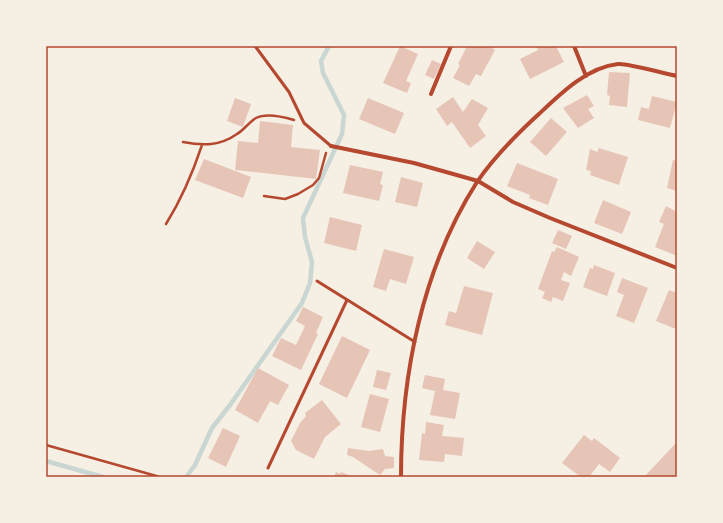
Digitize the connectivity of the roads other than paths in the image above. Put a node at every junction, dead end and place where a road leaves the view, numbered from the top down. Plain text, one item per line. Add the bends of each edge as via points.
1 (255, 46) edge
2 (451, 46) edge
3 (574, 46) edge
4 (586, 76) junction
5 (677, 76) edge
6 (431, 94) dead end
7 (332, 147) joint
8 (478, 181) junction
9 (677, 268) edge
10 (317, 280) dead end
11 (347, 300) junction
12 (415, 342) junction
13 (268, 468) dead end
14 (401, 477) edge

1 - 7 lane via 289,92 304,123
2 - 6 street
3 - 4 street
4 - 5 street via 603,67 620,63
4 - 8 street via 555,98 526,125
7 - 8 street via 414,163
8 - 9 street via 513,202
8 - 12 street via 450,228 437,260
10 - 11 lane
11 - 12 lane
11 - 13 lane
12 - 14 street via 405,402

